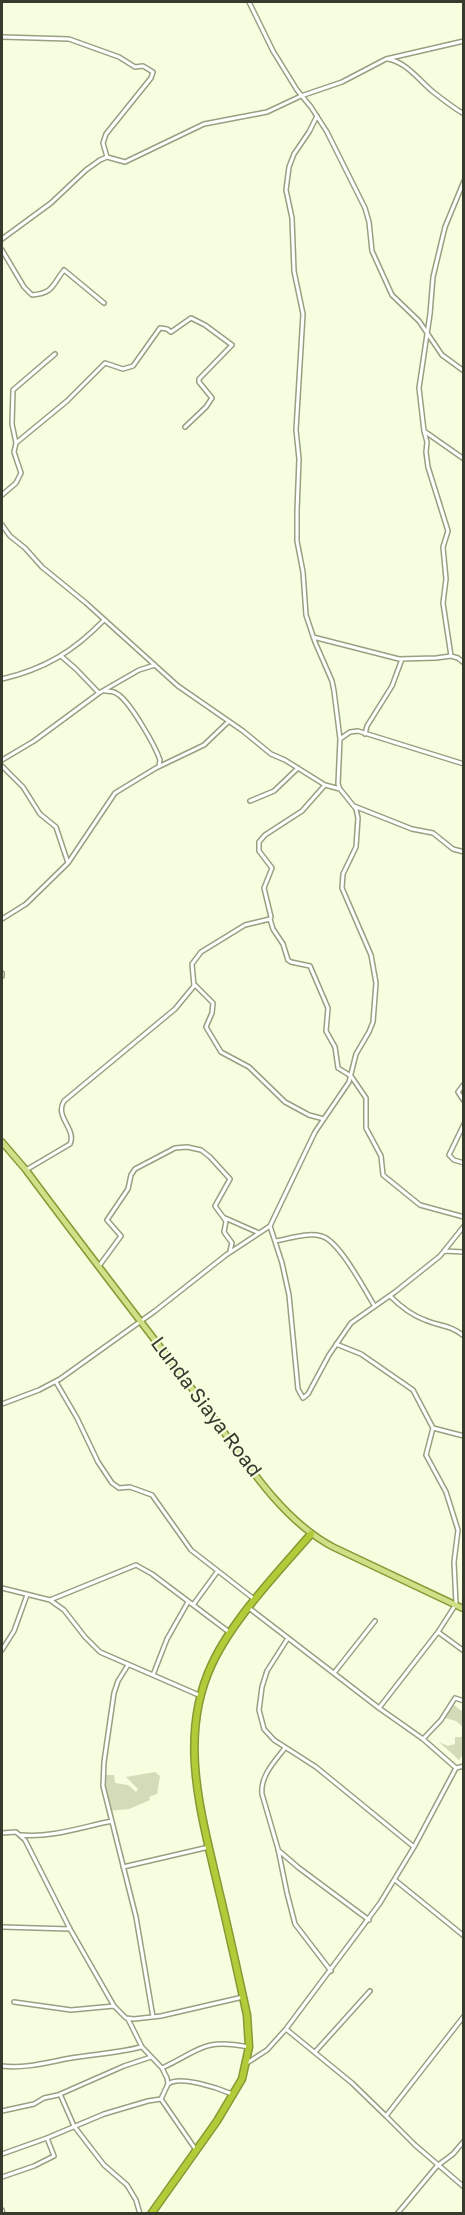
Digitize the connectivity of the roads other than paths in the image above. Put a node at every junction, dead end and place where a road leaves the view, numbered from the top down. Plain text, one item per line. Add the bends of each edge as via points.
1 (249, 2) edge
2 (2, 37) edge
3 (464, 41) edge
4 (386, 59) junction
5 (301, 96) junction
6 (464, 114) edge
7 (317, 116) junction
8 (107, 157) junction
9 (464, 181) edge
10 (2, 239) edge
11 (2, 250) edge
12 (104, 303) dead end
13 (426, 333) junction
14 (55, 354) dead end
15 (464, 371) edge
16 (185, 427) dead end
17 (424, 431) junction
18 (16, 443) junction
19 (464, 459) edge
20 (2, 495) edge
21 (2, 525) edge
22 (105, 619) junction
23 (313, 637) junction
24 (62, 656) junction
25 (451, 656) junction
26 (402, 659) junction
27 (464, 663) edge
28 (155, 665) junction
29 (2, 679) edge
30 (100, 692) junction
31 (228, 722) junction
32 (365, 734) junction
33 (340, 739) junction
34 (2, 760) edge
35 (464, 764) edge
36 (2, 766) edge
37 (158, 767) junction
38 (298, 768) junction
39 (338, 781) junction
40 (325, 785) junction
41 (332, 788) junction
42 (340, 789) junction
43 (250, 801) dead end
44 (354, 806) junction
45 (60, 825) dead end
46 (56, 827) junction
47 (464, 852) edge
48 (68, 863) junction
49 (2, 919) edge
50 (270, 919) junction
51 (194, 984) junction
52 (351, 1076) junction
53 (464, 1084) edge
54 (464, 1101) edge
55 (324, 1119) junction
56 (464, 1124) edge
57 (2, 1142) edge
58 (4, 1150) edge
59 (464, 1163) edge
60 (26, 1170) junction
61 (464, 1217) edge
62 (225, 1218) junction
63 (270, 1226) junction
64 (464, 1226) edge
65 (259, 1233) junction
66 (275, 1240) junction
67 (444, 1251) junction
68 (464, 1252) edge
69 (229, 1254) junction
70 (99, 1266) junction
71 (390, 1296) junction
72 (374, 1305) junction
73 (141, 1322) junction
74 (464, 1336) edge
75 (336, 1344) junction
76 (56, 1382) junction
77 (2, 1404) edge
78 (433, 1428) junction
79 (464, 1436) edge
80 (311, 1534) junction
81 (217, 1572) junction
82 (2, 1588) edge
83 (27, 1595) junction
84 (50, 1600) junction
85 (256, 1600) junction
86 (188, 1602) junction
87 (456, 1604) junction
88 (193, 1605) junction
89 (249, 1608) junction
90 (464, 1609) edge
91 (375, 1621) dead end
92 (438, 1632) junction
93 (231, 1633) junction
94 (288, 1638) junction
95 (2, 1650) edge
96 (464, 1651) edge
97 (128, 1665) junction
98 (334, 1673) junction
99 (153, 1675) junction
100 (201, 1696) junction
101 (464, 1701) edge
102 (379, 1708) junction
103 (423, 1739) junction
104 (285, 1748) junction
105 (464, 1766) edge
106 (456, 1768) junction
107 (112, 1821) junction
108 (2, 1833) edge
109 (21, 1835) junction
110 (209, 1847) junction
111 (414, 1847) junction
112 (278, 1849) junction
113 (123, 1867) junction
114 (395, 1880) junction
115 (369, 1920) junction
116 (2, 1927) edge
117 (70, 1929) junction
118 (464, 1936) edge
119 (331, 1971) junction
120 (370, 1991) dead end
121 (243, 1997) junction
122 (14, 2002) dead end
123 (114, 2006) junction
124 (464, 2016) edge
125 (153, 2017) junction
126 (128, 2019) junction
127 (286, 2029) junction
128 (142, 2047) junction
129 (249, 2048) junction
130 (315, 2052) junction
131 (152, 2058) junction
132 (246, 2064) junction
133 (2, 2066) edge
134 (162, 2068) junction
135 (168, 2084) junction
136 (60, 2094) junction
137 (233, 2095) junction
138 (161, 2099) junction
139 (2, 2111) edge
140 (386, 2116) junction
141 (74, 2126) junction
142 (47, 2138) junction
143 (464, 2141) edge
144 (196, 2150) junction
145 (2, 2154) edge
146 (437, 2166) junction
147 (2, 2177) edge
148 (464, 2187) edge
149 (140, 2214) edge
150 (151, 2214) edge
151 (397, 2214) edge

1 - 5 street via 269,45
2 - 8 street via 69,39 153,72 106,134 103,143
3 - 4 street
4 - 5 street via 331,87
4 - 6 street via 395,60
5 - 7 street
5 - 8 street via 267,111 204,124 124,162
7 - 13 street via 366,211 372,251 392,295
7 - 23 street via 294,154 286,190 293,228 294,271 303,314 296,430 298,548 305,608
8 - 10 street
9 - 13 street via 437,253
11 - 12 street via 32,295 53,287 64,270
13 - 15 street via 442,355
13 - 17 street via 418,393
14 - 18 street via 13,390
16 - 18 street via 212,398 200,379 232,345 191,318 171,332 160,328 133,366 123,369 105,363
17 - 19 street
17 - 25 street via 429,467 448,531 443,547 443,603
18 - 20 street via 14,452 20,476
21 - 22 street via 42,567
22 - 24 street
22 - 28 street
23 - 26 street
23 - 33 street via 332,681
24 - 29 street
24 - 30 street
25 - 26 street
25 - 27 street
26 - 32 street
28 - 30 street
28 - 31 street
30 - 34 street
30 - 37 street via 114,692 124,700 156,751
31 - 37 street via 204,745
31 - 38 street via 271,754
32 - 33 street via 350,732
32 - 35 street
33 - 39 street
36 - 46 street via 23,787 40,814
37 - 48 street via 113,796
38 - 40 street
38 - 43 street via 274,791
39 - 41 street
39 - 42 street
40 - 41 street
40 - 50 street via 302,811 259,842 259,851 272,868 264,888
41 - 42 street
42 - 44 street
44 - 47 street via 412,829 433,833 453,849
44 - 52 street via 357,842 342,888 371,955 376,982 373,1022 356,1054
45 - 46 street
46 - 48 street
48 - 49 street via 31,899
50 - 51 street via 245,925 201,952 192,964
50 - 52 street via 288,960 310,966 328,1008 326,1031 335,1047 337,1066
51 - 55 street via 213,1003 206,1027 221,1052 249,1067 287,1104
51 - 60 street via 175,1009 67,1097 61,1113 72,1142
52 - 55 street
52 - 61 street via 367,1100 366,1128 381,1156 384,1177 420,1205
53 - 54 street via 458,1092
55 - 63 street
56 - 59 street via 449,1155
57 - 58 main road, Lunda Siaya Road
58 - 60 main road, Lunda Siaya Road
60 - 70 main road, Lunda Siaya Road
62 - 65 street
62 - 69 street via 224,1232 232,1243
62 - 70 street via 215,1206 230,1179 201,1150 175,1148 133,1172 128,1189 107,1220 121,1236
63 - 65 street
63 - 66 street
64 - 67 street
65 - 69 street
66 - 72 street via 313,1235 327,1238 344,1255
66 - 75 street via 289,1295 301,1397 308,1394
67 - 68 street
67 - 71 street
69 - 73 street
70 - 73 main road, Lunda Siaya Road
71 - 72 street
71 - 74 street via 412,1314 450,1326
72 - 75 street via 351,1323
73 - 76 street
73 - 80 main road, Lunda Siaya Road via 267,1488
75 - 78 street via 361,1354 409,1386
76 - 77 street
76 - 81 street via 112,1484 152,1495 187,1546
78 - 79 street
78 - 87 street via 426,1455 446,1492 458,1530 454,1562
80 - 85 highway
80 - 87 main road, Lunda Siaya Road via 345,1554
81 - 85 street
81 - 88 street
82 - 83 street
83 - 84 street
83 - 95 street via 14,1631
84 - 86 street via 136,1565
84 - 97 street via 64,1610 100,1652
85 - 89 highway
86 - 88 street
86 - 99 street
87 - 90 main road, Lunda Siaya Road
87 - 92 street
88 - 93 street
89 - 93 highway
89 - 94 street
91 - 98 street
92 - 96 street
92 - 102 street
93 - 100 highway via 211,1665
94 - 98 street
94 - 104 street via 264,1680 259,1710 268,1735
97 - 99 street
97 - 107 street via 115,1686 104,1762 103,1786
98 - 102 street
99 - 100 street
100 - 110 highway via 194,1725 193,1759
101 - 103 street via 453,1699
102 - 103 street
103 - 106 street
104 - 111 street via 324,1773
104 - 112 street via 266,1774 261,1790
105 - 106 street
106 - 111 street
107 - 109 street via 39,1836
107 - 113 street
108 - 109 street
109 - 117 street
110 - 113 street
110 - 121 highway
111 - 114 street
112 - 115 street
112 - 119 street via 296,1924
113 - 125 street
114 - 115 street
114 - 118 street
115 - 119 street
116 - 117 street
117 - 123 street
119 - 127 street
120 - 130 street
121 - 125 street
121 - 129 highway
122 - 123 street via 71,2010
123 - 126 street
124 - 140 street
125 - 126 street
126 - 128 street
127 - 130 street
127 - 132 street
128 - 131 street
128 - 133 street via 25,2068
129 - 132 highway
129 - 134 street via 210,2044
130 - 140 street
131 - 134 street
131 - 136 street
132 - 137 highway
134 - 135 street
135 - 137 street via 185,2080
135 - 138 street
136 - 139 street
136 - 141 street
137 - 144 highway
138 - 141 street
138 - 144 street
140 - 146 street
141 - 142 street
141 - 149 street via 104,2166 127,2186
142 - 145 street
142 - 147 street via 54,2156
143 - 146 street
144 - 150 highway
146 - 148 street
146 - 151 street

